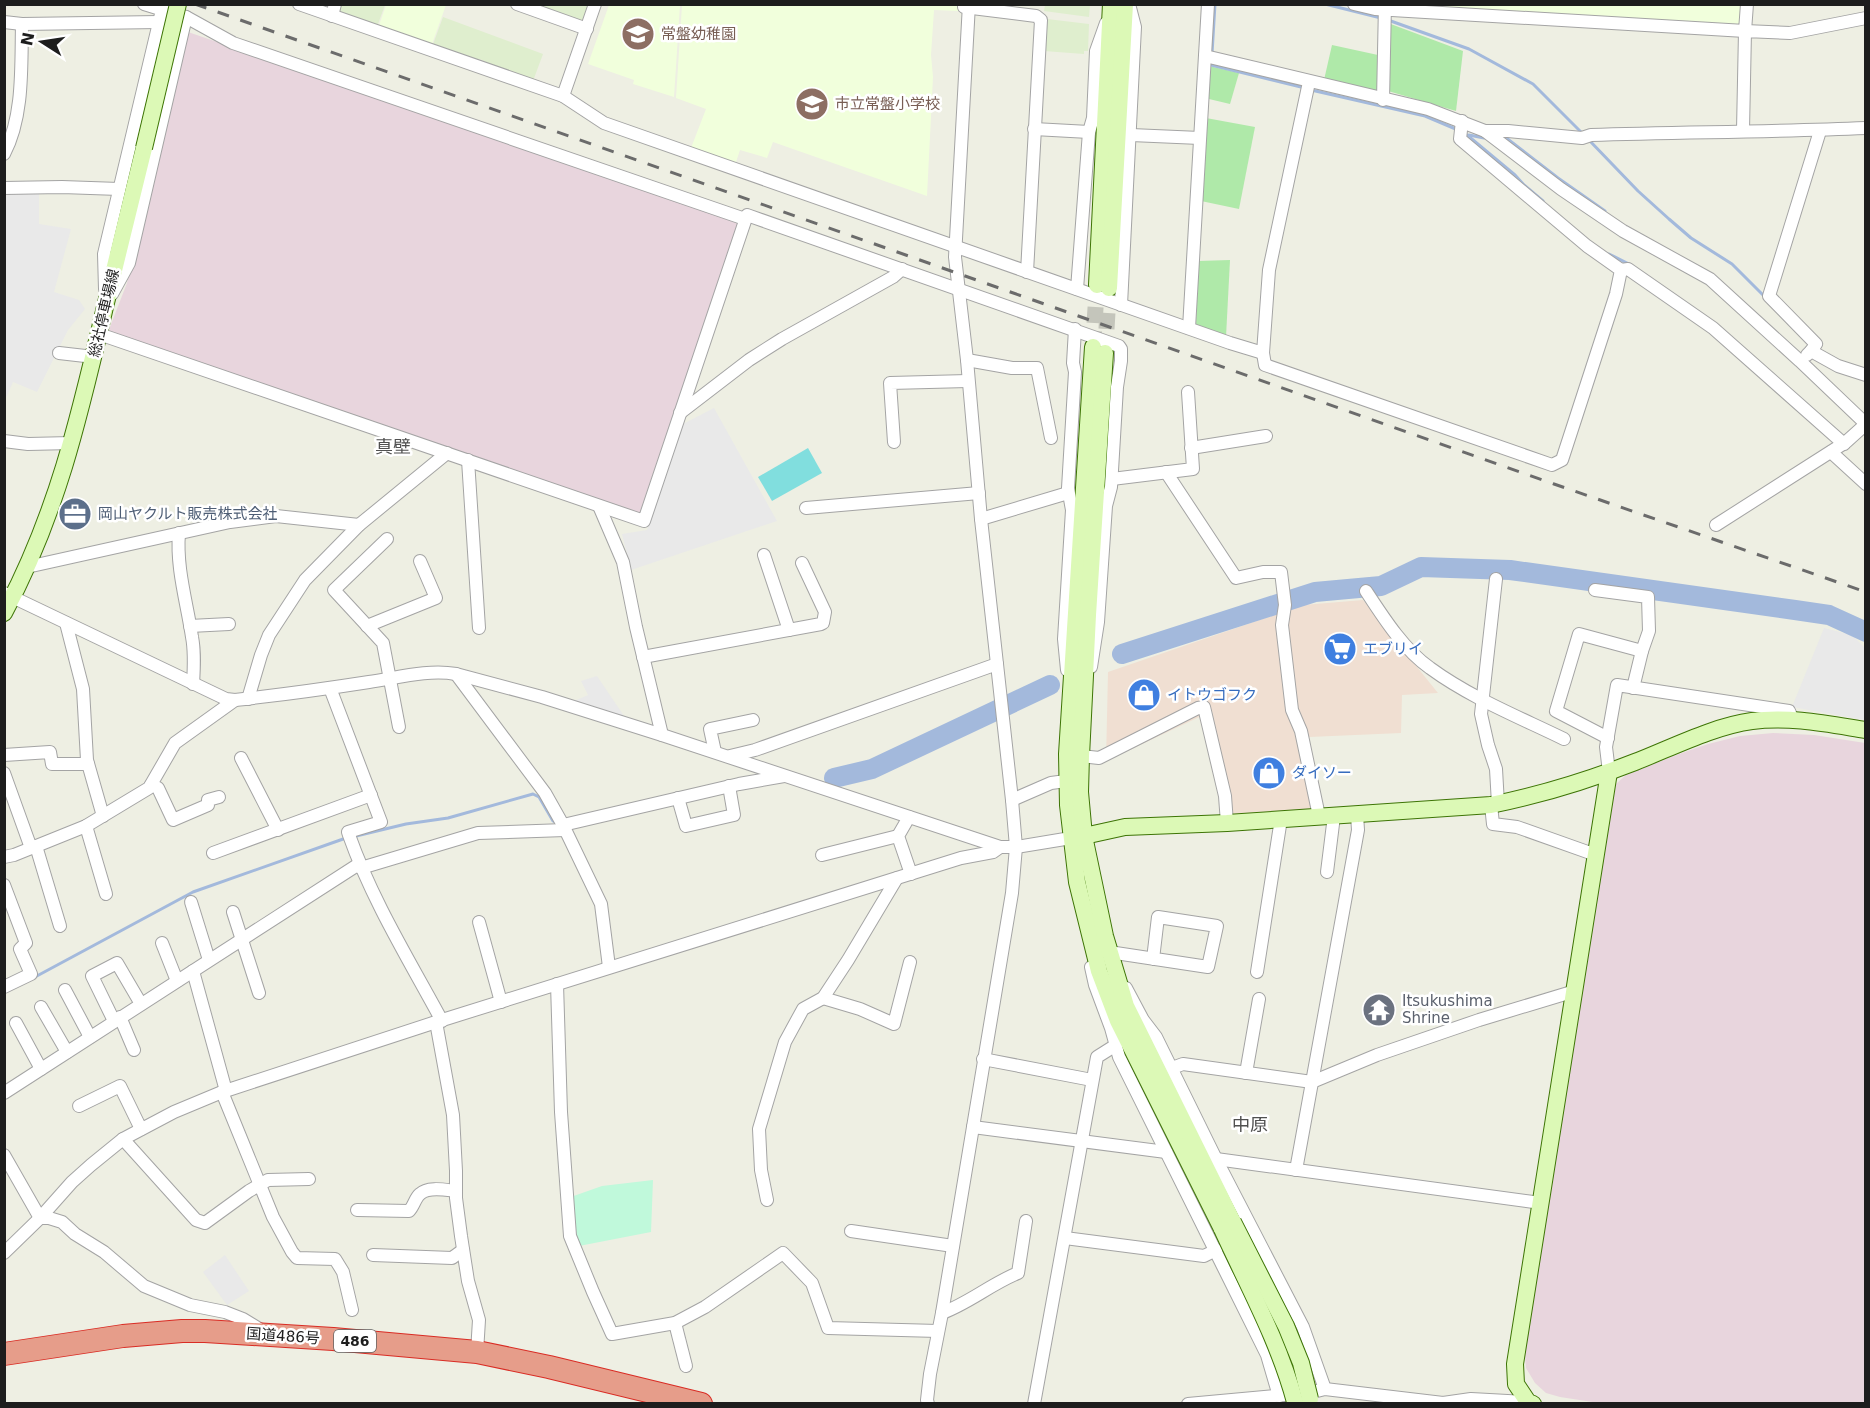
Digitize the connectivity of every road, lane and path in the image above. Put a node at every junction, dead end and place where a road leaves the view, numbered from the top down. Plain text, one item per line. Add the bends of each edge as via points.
1 (144, 4) edge
2 (299, 4) edge
3 (518, 4) edge
4 (595, 4) edge
5 (604, 4) edge
6 (1208, 4) edge
7 (1354, 4) edge
8 (1747, 4) edge
9 (1119, 5) edge
10 (967, 6) edge
11 (334, 10) edge
12 (182, 11) edge
13 (1385, 13) edge
14 (160, 16) junction
15 (1866, 18) edge
16 (4, 22) edge
17 (22, 24) junction
18 (587, 29) junction
19 (1745, 31) junction
20 (1209, 57) junction
21 (1308, 86) junction
22 (568, 95) junction
23 (1383, 100) junction
24 (1461, 128) junction
25 (1866, 128) edge
26 (1034, 129) junction
27 (1743, 130) junction
28 (1485, 131) junction
29 (1820, 131) junction
30 (1089, 132) junction
31 (1131, 135) junction
32 (1200, 138) junction
33 (4, 154) edge
34 (4, 188) edge
35 (119, 189) junction
36 (746, 219) junction
37 (955, 247) junction
38 (902, 269) junction
39 (1622, 270) junction
40 (1027, 272) junction
41 (1103, 287) tunnel mouth
42 (958, 289) junction
43 (1077, 289) junction
44 (106, 305) junction
45 (1121, 305) junction
46 (1189, 328) junction
47 (1075, 329) junction
48 (99, 334) junction
49 (1099, 350) tunnel mouth
50 (59, 353) dead end
51 (1263, 353) junction
52 (94, 357) junction
53 (1805, 357) junction
54 (967, 360) junction
55 (1866, 375) edge
56 (968, 381) junction
57 (1188, 392) dead end
58 (680, 414) junction
59 (1866, 424) edge
60 (1266, 436) dead end
61 (1051, 438) dead end
62 (4, 441) edge
63 (72, 442) junction
64 (894, 442) dead end
65 (1844, 444) junction
66 (1191, 448) junction
67 (1831, 452) junction
68 (447, 453) junction
69 (468, 460) junction
70 (1166, 472) junction
71 (1112, 479) junction
72 (1866, 484) edge
73 (979, 493) junction
74 (1068, 493) junction
75 (599, 506) junction
76 (806, 508) dead end
77 (981, 519) junction
78 (359, 525) junction
79 (1716, 525) dead end
80 (179, 533) junction
81 (387, 539) dead end
82 (764, 555) dead end
83 (420, 561) dead end
84 (802, 563) dead end
85 (27, 567) junction
86 (1496, 579) dead end
87 (1366, 591) dead end
88 (1595, 591) dead end
89 (9, 595) edge
90 (4, 613) edge
91 (66, 622) junction
92 (229, 624) dead end
93 (190, 626) junction
94 (367, 626) junction
95 (479, 628) dead end
96 (789, 630) junction
97 (1642, 651) junction
98 (643, 657) junction
99 (997, 664) junction
100 (456, 674) junction
101 (389, 679) junction
102 (193, 684) junction
103 (330, 688) junction
104 (1633, 688) junction
105 (1077, 690) junction
106 (248, 699) junction
107 (1482, 699) junction
108 (235, 700) junction
109 (753, 720) dead end
110 (1792, 720) junction
111 (399, 727) dead end
112 (1866, 730) edge
113 (662, 735) junction
114 (1564, 738) dead end
115 (1608, 738) junction
116 (715, 752) junction
117 (4, 754) edge
118 (729, 756) junction
119 (1081, 756) junction
120 (241, 758) dead end
121 (88, 764) junction
122 (1609, 772) junction
123 (4, 773) edge
124 (786, 776) junction
125 (1066, 781) junction
126 (151, 785) junction
127 (729, 786) junction
128 (371, 795) junction
129 (219, 797) dead end
130 (678, 798) junction
131 (1012, 800) junction
132 (1494, 805) junction
133 (1357, 814) junction
134 (103, 816) junction
135 (1326, 816) junction
136 (909, 817) junction
137 (1281, 819) junction
138 (1227, 823) junction
139 (86, 826) junction
140 (564, 827) junction
141 (278, 830) junction
142 (898, 836) junction
143 (1078, 837) junction
144 (33, 847) junction
145 (1000, 847) junction
146 (1016, 847) junction
147 (213, 853) dead end
148 (822, 855) dead end
149 (1596, 855) junction
150 (4, 857) edge
151 (360, 866) junction
152 (1327, 872) dead end
153 (911, 873) junction
154 (897, 878) junction
155 (4, 885) edge
156 (106, 894) dead end
157 (191, 902) dead end
158 (233, 912) dead end
159 (479, 922) dead end
160 (60, 926) dead end
161 (242, 940) junction
162 (162, 943) dead end
163 (1091, 943) junction
164 (1109, 952) junction
165 (1153, 959) junction
166 (209, 960) junction
167 (910, 962) dead end
168 (609, 967) junction
169 (193, 971) junction
170 (1116, 972) junction
171 (1257, 972) dead end
172 (177, 981) junction
173 (557, 984) junction
174 (4, 987) edge
175 (65, 990) dead end
176 (1575, 991) junction
177 (259, 993) dead end
178 (823, 998) junction
179 (1259, 999) dead end
180 (501, 1002) junction
181 (141, 1004) junction
182 (41, 1007) dead end
183 (117, 1019) junction
184 (439, 1021) junction
185 (16, 1023) dead end
186 (90, 1037) junction
187 (1116, 1045) junction
188 (134, 1050) dead end
189 (67, 1052) junction
190 (984, 1059) junction
191 (1172, 1068) junction
192 (41, 1069) junction
193 (1246, 1073) junction
194 (1092, 1080) junction
195 (1312, 1082) junction
196 (224, 1092) junction
197 (4, 1093) edge
198 (79, 1106) dead end
199 (973, 1127) junction
200 (141, 1129) junction
201 (123, 1139) junction
202 (1082, 1142) junction
203 (1166, 1152) junction
204 (4, 1155) edge
205 (1216, 1159) junction
206 (1296, 1170) junction
207 (309, 1179) dead end
208 (260, 1185) junction
209 (456, 1191) junction
210 (767, 1200) dead end
211 (1541, 1203) junction
212 (357, 1210) dead end
213 (40, 1218) junction
214 (1026, 1221) dead end
215 (1227, 1226) junction
216 (851, 1231) dead end
217 (1065, 1238) junction
218 (953, 1246) junction
219 (463, 1250) junction
220 (1216, 1250) junction
221 (4, 1253) edge
222 (373, 1255) dead end
223 (352, 1310) dead end
224 (942, 1313) junction
225 (675, 1323) junction
226 (938, 1330) junction
227 (265, 1334) junction
228 (477, 1352) junction
229 (4, 1354) edge
230 (686, 1366) dead end
231 (1325, 1389) junction
232 (1279, 1396) junction
233 (1303, 1402) edge
234 (1498, 1402) edge
235 (1531, 1403) edge
236 (701, 1404) edge
237 (928, 1404) edge
238 (1034, 1404) edge
239 (1188, 1404) edge

1 - 14 street
2 - 11 street
3 - 18 street
4 - 18 street
5 - 22 street
6 - 20 street
7 - 13 street
8 - 19 street
9 - 30 street via 1096,51
9 - 31 street via 1135,27
9 - 41 street
10 - 26 street via 1036,16 1041,20
10 - 37 street
11 - 22 street
12 - 14 street
12 - 36 street via 233,43
12 - 44 street, 総社停車場線, bridge
12 - 44 street via 129,263
13 - 19 street
13 - 23 street
14 - 17 street
14 - 35 street
15 - 19 street via 1790,33
16 - 17 street
17 - 33 street via 16,123
18 - 22 street
19 - 27 street
20 - 21 street
20 - 32 street
21 - 23 street
21 - 51 street via 1269,270
22 - 37 street via 604,123
23 - 24 street via 1428,109
24 - 28 street
24 - 39 street via 1460,139 1587,246
25 - 29 street
26 - 30 street
26 - 40 street
27 - 28 street via 1586,137
27 - 29 street
28 - 53 street via 1623,231 1710,279
29 - 53 street via 1769,296 1816,344
30 - 43 street
31 - 32 street
31 - 45 street
32 - 46 street
34 - 35 street
35 - 44 street via 104,254
36 - 38 street via 747,215
36 - 58 street
37 - 40 street
37 - 42 street
38 - 42 street
38 - 58 street via 749,360
39 - 51 street via 1562,460 1552,465 1265,365
39 - 65 street via 1628,269 1713,328
40 - 43 street
42 - 47 street
42 - 54 street
43 - 45 street
44 - 48 street, 総社停車場線
45 - 46 street
46 - 51 street
47 - 71 street via 1121,349
47 - 74 street
48 - 52 street, 総社停車場線
48 - 68 street
49 - 105 street
50 - 52 street
52 - 63 street, 総社停車場線
53 - 55 street
53 - 59 street
54 - 56 street
54 - 61 street via 1012,369 1037,368
56 - 64 street via 890,383
56 - 73 street
57 - 66 street
58 - 75 street via 644,521
59 - 65 street
60 - 66 street
62 - 63 street
63 - 85 street, 総社停車場線
65 - 67 street
66 - 70 street via 1193,469
67 - 72 street
67 - 79 street
68 - 69 street
68 - 78 street
69 - 75 street
69 - 95 street
70 - 71 street
70 - 135 street via 1236,578 1281,573 1282,625 1292,710
71 - 105 street via 1106,506 1093,662
73 - 76 street
73 - 77 street
74 - 77 street
74 - 105 street via 1072,510 1065,662
75 - 98 street via 623,562
77 - 99 street
78 - 80 street via 276,516
78 - 106 street via 305,580 281,614 261,655
80 - 85 street
80 - 93 street
81 - 94 street via 334,590
82 - 96 street
83 - 94 street via 436,598
84 - 96 street via 825,617 821,624
85 - 89 street, 総社停車場線
86 - 107 street
87 - 107 street via 1393,631 1429,667
88 - 97 street via 1648,597 1649,631
89 - 90 street, 総社停車場線
89 - 91 street
91 - 102 street
91 - 121 street via 83,689
92 - 93 street
93 - 102 street
94 - 101 street via 383,643
96 - 98 street
97 - 104 street
97 - 115 street via 1579,634 1556,711
98 - 113 street
99 - 118 street
99 - 131 street
100 - 101 street
100 - 113 street
100 - 140 street via 545,793
101 - 103 street
101 - 111 street
102 - 108 street
103 - 106 street
103 - 128 street
104 - 110 street via 1789,711
104 - 115 street via 1617,685
105 - 119 street
105 - 125 street
106 - 108 street
107 - 114 street
107 - 132 street via 1481,714 1496,769
108 - 126 street via 175,743
109 - 116 street via 710,729
110 - 112 street
110 - 122 street via 1751,721
113 - 116 street
115 - 122 street
116 - 118 street
117 - 121 street via 50,752 52,764
118 - 124 street
119 - 138 street via 1100,758 1204,707 1225,796
119 - 143 street
120 - 141 street
121 - 134 street
122 - 132 street
122 - 149 street
123 - 144 street
124 - 127 street
124 - 136 street
125 - 131 street via 1051,783
125 - 143 street
126 - 129 street via 158,788 173,820
126 - 134 street
127 - 130 street
127 - 130 street via 734,815 687,826
128 - 141 street
128 - 151 street via 381,822 348,832
130 - 140 street
131 - 146 street
132 - 133 street
132 - 149 street via 1493,824 1517,827
133 - 135 street
133 - 195 street via 1358,830
134 - 139 street
135 - 137 street
135 - 152 street
136 - 142 street
136 - 145 street
137 - 138 street
137 - 171 street
138 - 143 street via 1125,827
139 - 144 street
139 - 156 street
140 - 151 street via 478,833
140 - 168 street via 601,904
141 - 147 street
142 - 148 street
142 - 153 street
143 - 146 street
143 - 163 street via 1077,882
143 - 164 street
144 - 150 street
144 - 160 street
145 - 146 street
145 - 153 street
146 - 190 street
149 - 176 street
151 - 161 street
151 - 184 street
153 - 154 street
154 - 168 street
154 - 178 street
155 - 174 street via 26,943 20,948 31,974
157 - 166 street
158 - 161 street
159 - 180 street
161 - 166 street
161 - 177 street
162 - 172 street
163 - 187 street via 1091,969
163 - 215 street via 1118,1021
164 - 165 street
164 - 170 street
165 - 165 street via 1158,917 1217,926 1208,967
166 - 169 street
167 - 178 street via 894,1024
168 - 173 street
169 - 172 street
169 - 196 street
170 - 191 street
170 - 215 street via 1126,1006
172 - 181 street
173 - 180 street
173 - 225 street via 570,1236 612,1334
175 - 186 street
176 - 195 street via 1377,1054
176 - 211 street
178 - 210 street via 803,1009 790,1031 763,1112 759,1139
179 - 193 street
180 - 184 street
181 - 183 street
181 - 183 street via 117,963 92,976
182 - 189 street
183 - 186 street
183 - 188 street
184 - 196 street
184 - 209 street via 453,1115
185 - 192 street
186 - 189 street
187 - 194 street via 1097,1057
187 - 203 street
189 - 192 street
190 - 194 street
190 - 199 street
191 - 193 street via 1183,1064
191 - 205 street
192 - 197 street
193 - 195 street
194 - 202 street
195 - 206 street
196 - 200 street
196 - 208 street
198 - 200 street via 120,1086
199 - 202 street
199 - 218 street
200 - 201 street
201 - 208 street via 201,1223
201 - 213 street via 72,1182
202 - 203 street
202 - 217 street
203 - 220 street
204 - 213 street
205 - 206 street
205 - 231 street via 1303,1328
206 - 211 street
207 - 208 street via 268,1180
208 - 223 street via 297,1258 335,1259 343,1272
209 - 212 street via 423,1192 409,1211
209 - 219 street
211 - 235 street via 1515,1364 1516,1384
213 - 221 street
213 - 227 street via 62,1222 144,1286 190,1305 243,1319
214 - 224 street via 1018,1273
215 - 233 street, bridge via 1290,1381
216 - 218 street
217 - 220 street via 1204,1256
217 - 238 street
218 - 224 street
219 - 222 street via 452,1258
219 - 228 street via 479,1320
220 - 232 street via 1267,1355
224 - 226 street
225 - 226 street via 783,1253 812,1283 828,1328
225 - 230 street
226 - 237 street
227 - 228 highway, 国道486号 / 486
227 - 229 highway, 国道486号 / 486 via 152,1333
228 - 236 highway, 国道486号 / 486
231 - 232 street
231 - 234 street via 1443,1403 1471,1399
232 - 239 street
234 - 235 street

